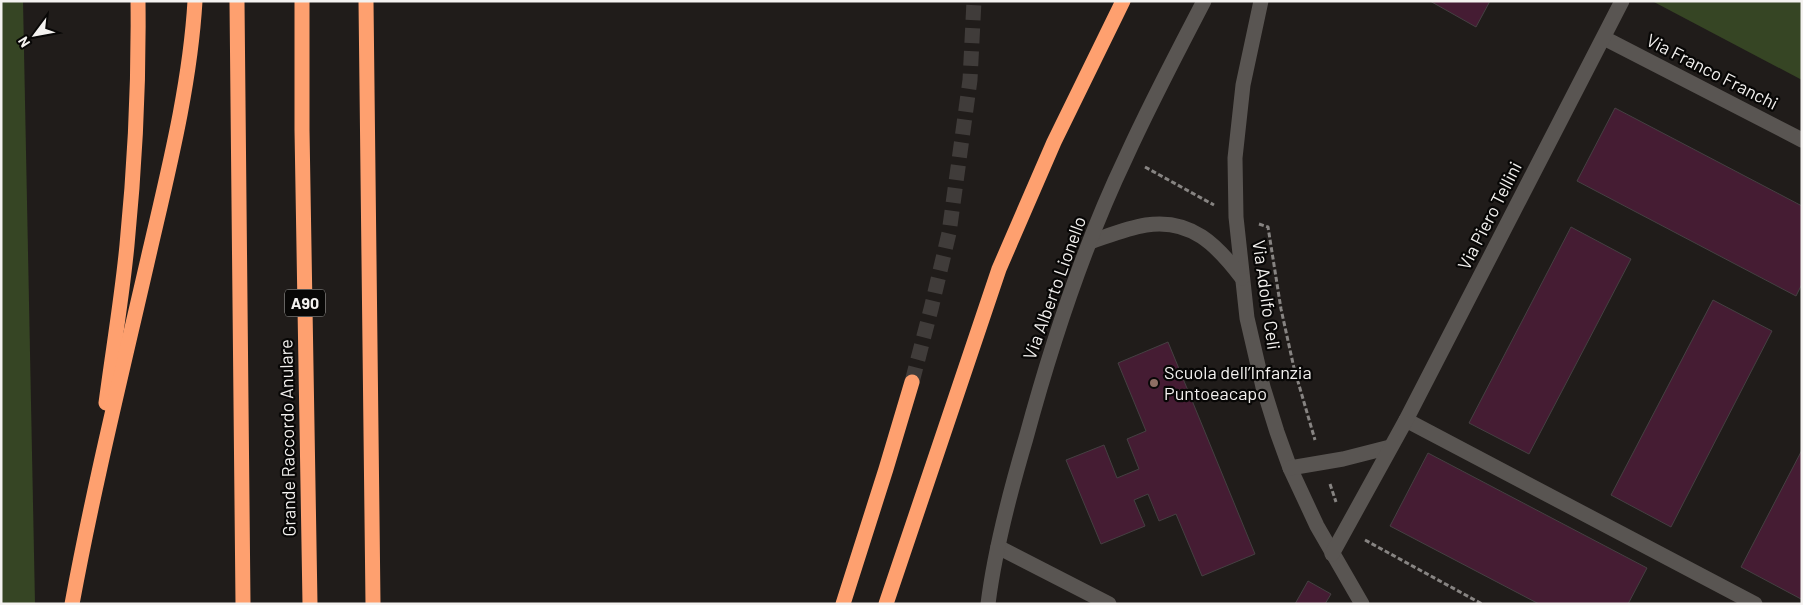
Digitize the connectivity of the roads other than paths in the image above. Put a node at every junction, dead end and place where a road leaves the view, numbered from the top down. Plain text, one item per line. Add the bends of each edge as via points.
1 (138, 1) edge
2 (195, 1) edge
3 (237, 1) edge
4 (302, 1) edge
5 (366, 1) edge
6 (1123, 1) edge
7 (1204, 1) edge
8 (1261, 1) edge
9 (1622, 1) edge
10 (1604, 38) junction
11 (1802, 140) edge
12 (1090, 242) junction
13 (1242, 278) junction
14 (912, 382) tunnel mouth
15 (1406, 420) junction
16 (1390, 447) junction
17 (1290, 468) junction
18 (93, 499) junction
19 (998, 547) junction
20 (1332, 554) junction
21 (72, 604) edge
22 (243, 604) edge
23 (310, 604) edge
24 (373, 604) edge
25 (843, 604) edge
26 (886, 604) edge
27 (988, 604) edge
28 (1109, 604) edge
29 (1362, 604) edge
30 (1755, 604) edge

1 - 18 highway via 130,212
2 - 18 highway via 169,167
3 - 22 highway
4 - 23 highway, Grande Raccordo Anulare / A90
5 - 24 highway
6 - 26 highway via 1054,142 999,269
7 - 12 street, Via Alberto Lionello via 1126,156
8 - 13 street, Via Adolfo Celi via 1243,85 1235,158
9 - 10 street, Via Piero Tellini
10 - 11 street, Via Franco Franchi
10 - 15 street, Via Piero Tellini
12 - 13 street via 1145,225 1174,224 1208,241
12 - 19 street, Via Alberto Lionello via 1048,359
13 - 17 street, Via Adolfo Celi via 1252,343
14 - 25 highway
15 - 16 street, Via Piero Tellini
15 - 30 street
16 - 17 street
16 - 20 street, Via Piero Tellini
17 - 20 street, Via Adolfo Celi
18 - 21 highway
19 - 27 street, Via Alberto Lionello
19 - 28 street
20 - 29 street, Via Adolfo Celi

